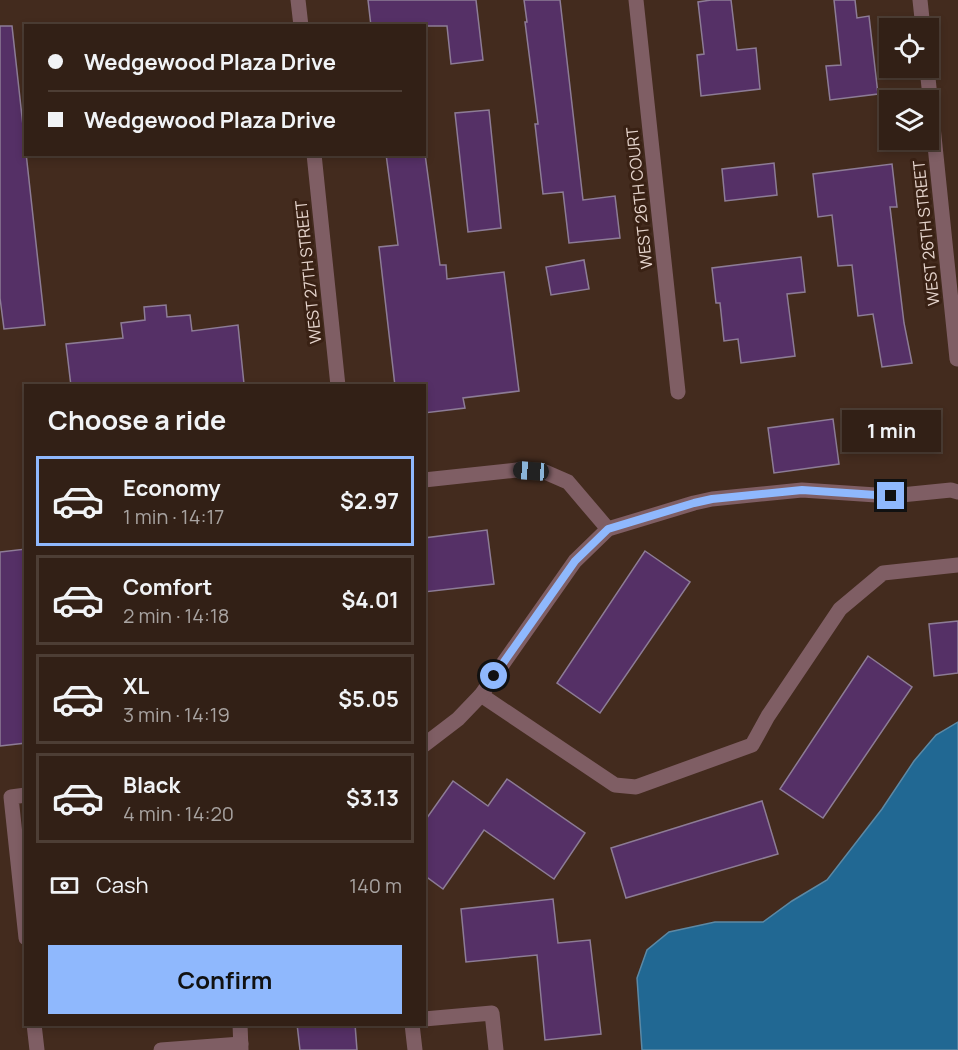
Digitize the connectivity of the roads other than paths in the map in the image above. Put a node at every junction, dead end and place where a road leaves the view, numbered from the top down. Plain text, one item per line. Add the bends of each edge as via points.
1 (298, 0) edge
2 (636, 0) edge
3 (920, 0) edge
4 (922, 18) edge
5 (300, 24) edge
6 (928, 78) edge
7 (314, 156) edge
8 (957, 359) edge
9 (338, 384) edge
10 (678, 392) dead end
11 (426, 480) edge
12 (958, 492) edge
13 (608, 529) junction
14 (958, 565) edge
15 (481, 695) junction
16 (426, 744) edge
17 (24, 795) edge
18 (24, 919) edge
19 (426, 1019) edge
20 (34, 1026) edge
21 (240, 1026) edge
22 (412, 1026) edge
23 (241, 1047) edge
24 (37, 1050) edge
25 (161, 1050) edge
26 (415, 1050) edge
27 (495, 1050) edge

1 - 5 street
2 - 10 street, WEST 26TH COURT
3 - 4 street
6 - 8 street, WEST 26TH STREET
7 - 9 street, WEST 27TH STREET
11 - 13 street via 516,470 544,472 568,482
12 - 13 street via 891,496 802,490 712,499
13 - 15 street via 575,561
14 - 15 street via 883,573 840,609 752,745 636,788 615,785
15 - 16 street via 459,719
17 - 18 street via 11,797
19 - 27 street via 492,1013
20 - 24 street
21 - 23 street
22 - 26 street
23 - 25 street

